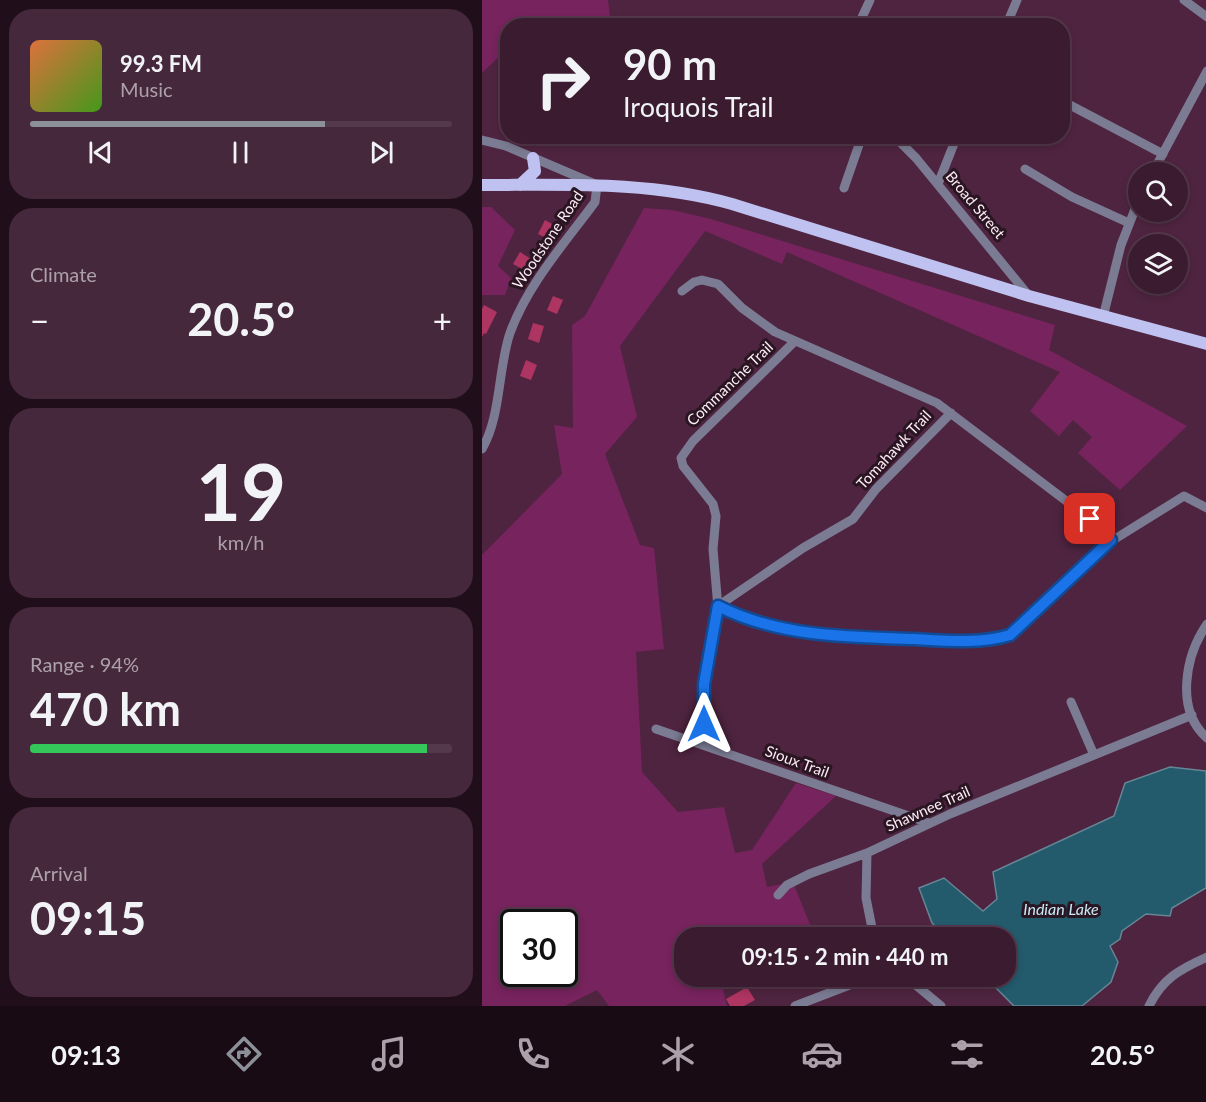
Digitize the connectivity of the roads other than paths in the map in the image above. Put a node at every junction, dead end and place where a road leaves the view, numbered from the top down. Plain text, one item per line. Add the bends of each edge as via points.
1 (870, 0) edge
2 (1018, 0) edge
3 (1184, 0) edge
4 (1206, 17) edge
5 (862, 18) edge
6 (1010, 18) edge
7 (1206, 71) edge
8 (1070, 105) edge
9 (482, 140) edge
10 (859, 144) edge
11 (901, 144) edge
12 (954, 144) edge
13 (1163, 154) junction
14 (533, 158) junction
15 (1159, 162) edge
16 (1025, 169) dead end
17 (938, 184) junction
18 (482, 185) edge
19 (519, 185) junction
20 (598, 185) junction
21 (844, 188) dead end
22 (1129, 223) joint
23 (682, 291) dead end
24 (1029, 296) junction
25 (1103, 317) junction
26 (795, 341) junction
27 (1206, 342) edge
28 (951, 412) junction
29 (482, 449) edge
30 (1206, 508) edge
31 (1111, 540) junction
32 (718, 606) junction
33 (1206, 624) edge
34 (1071, 702) dead end
35 (1192, 715) junction
36 (656, 729) dead end
37 (1206, 738) edge
38 (703, 745) junction
39 (1094, 755) junction
40 (929, 823) junction
41 (867, 853) junction
42 (778, 896) dead end
43 (872, 927) edge
44 (1206, 957) edge
45 (844, 987) edge
46 (918, 987) edge
47 (795, 1006) edge
48 (941, 1006) edge
49 (1149, 1006) edge

1 - 5 street
2 - 6 street
3 - 4 street
7 - 13 street
8 - 13 street
9 - 14 street
10 - 21 street
11 - 17 street, Broad Street
12 - 17 street
13 - 15 street
14 - 19 main road via 535,171
14 - 20 street
16 - 22 street via 1072,197
17 - 24 street, Broad Street
18 - 19 main road
19 - 20 main road
20 - 24 main road via 654,188 712,198
20 - 29 street, Woodstone Road via 595,202 521,306 509,336 495,409
22 - 25 street
23 - 26 street via 702,280 718,284 758,321
24 - 25 main road
25 - 27 main road
26 - 28 street, Commanche Trail
26 - 32 street, Commanche Trail via 682,454 683,466 716,512 713,549
28 - 31 street, Tomahawk Trail via 1090,519
28 - 32 street, Tomahawk Trail via 876,489 853,519
30 - 31 street via 1184,496
31 - 32 street via 1010,635 994,640 805,634
32 - 38 street via 704,684
33 - 35 street via 1187,672 1186,690
34 - 39 street
35 - 37 street via 1195,727
35 - 39 street
36 - 38 street, Sioux Trail
38 - 40 street, Sioux Trail
39 - 40 street, Shawnee Trail
40 - 41 street, Shawnee Trail
41 - 42 street, Shawnee Trail via 809,874 787,885
41 - 43 street via 866,898
44 - 49 street via 1172,974
45 - 47 street
46 - 48 street

